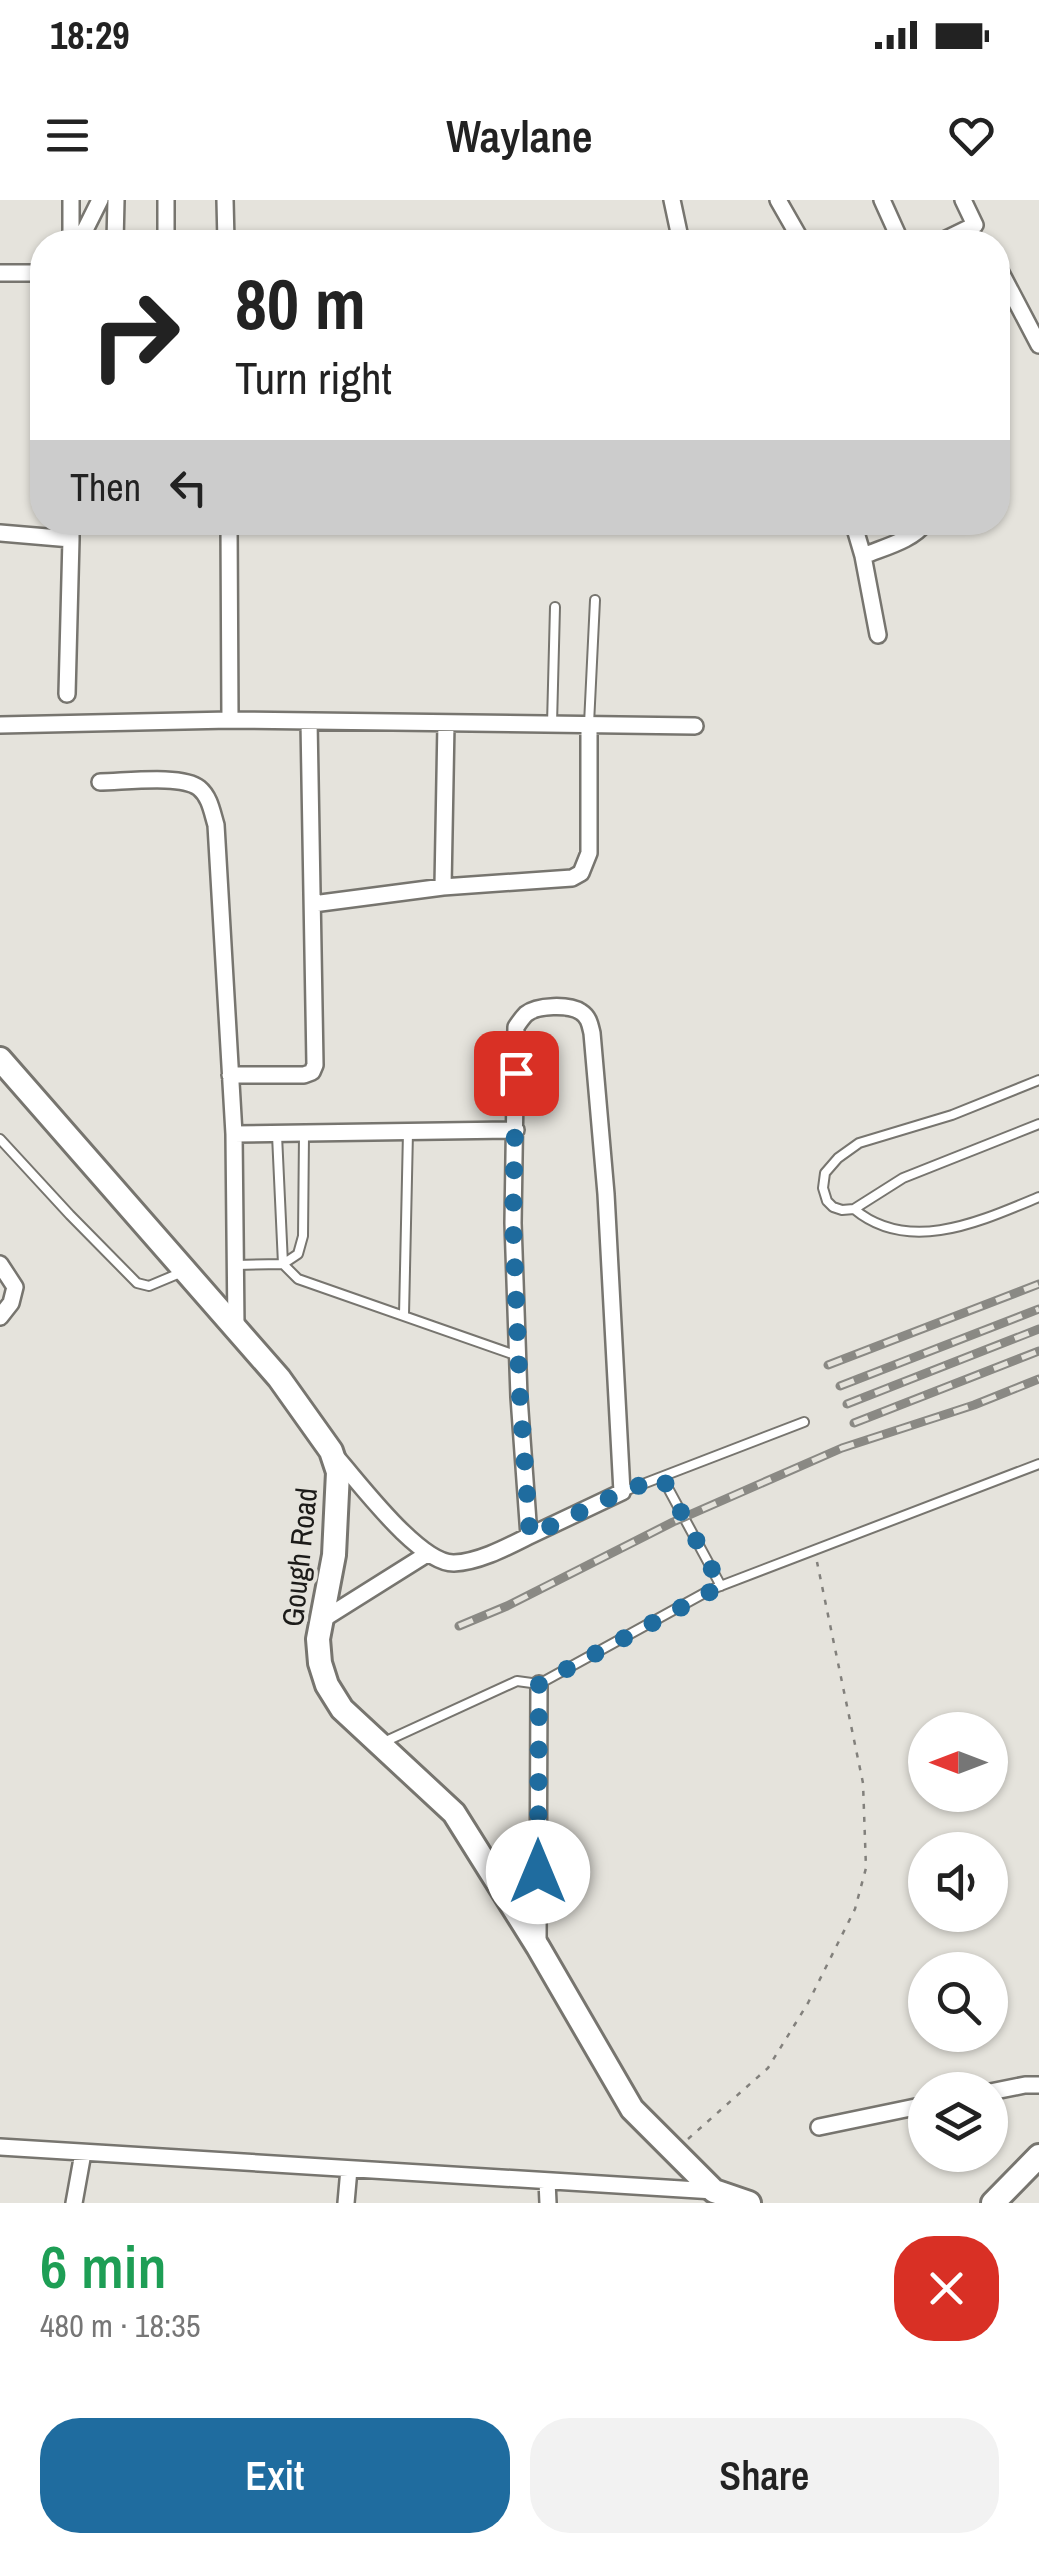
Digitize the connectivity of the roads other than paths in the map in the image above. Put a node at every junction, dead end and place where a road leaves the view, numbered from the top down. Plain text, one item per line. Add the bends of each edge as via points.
1 (71, 200) edge
2 (100, 200) edge
3 (116, 200) edge
4 (166, 200) edge
5 (225, 200) edge
6 (672, 200) edge
7 (778, 200) edge
8 (882, 200) edge
9 (962, 200) edge
10 (975, 225) junction
11 (71, 230) edge
12 (85, 230) edge
13 (115, 230) edge
14 (166, 230) edge
15 (226, 230) edge
16 (678, 230) edge
17 (795, 230) edge
18 (896, 230) edge
19 (965, 230) edge
20 (978, 230) edge
21 (0, 273) edge
22 (30, 273) edge
23 (1010, 291) edge
24 (1039, 345) edge
25 (30, 532) edge
26 (0, 533) edge
27 (71, 535) edge
28 (229, 535) edge
29 (857, 535) edge
30 (913, 535) edge
31 (863, 556) junction
32 (594, 600) dead end
33 (556, 607) dead end
34 (878, 635) dead end
35 (68, 694) dead end
36 (230, 720) junction
37 (309, 721) junction
38 (446, 723) junction
39 (552, 724) junction
40 (589, 724) junction
41 (0, 726) edge
42 (695, 726) dead end
43 (100, 782) dead end
44 (443, 888) junction
45 (313, 904) junction
46 (0, 1059) edge
47 (230, 1075) junction
48 (1039, 1080) edge
49 (1039, 1124) edge
50 (516, 1130) junction
51 (408, 1132) junction
52 (234, 1134) junction
53 (276, 1134) junction
54 (304, 1134) junction
55 (0, 1139) edge
56 (1039, 1197) edge
57 (854, 1208) junction
58 (0, 1264) edge
59 (283, 1264) junction
60 (236, 1265) junction
61 (184, 1271) junction
62 (404, 1316) junction
63 (0, 1317) edge
64 (236, 1328) junction
65 (518, 1356) junction
66 (804, 1422) dead end
67 (331, 1451) junction
68 (1039, 1464) edge
69 (662, 1477) junction
70 (622, 1492) junction
71 (530, 1536) junction
72 (427, 1554) junction
73 (721, 1586) junction
74 (322, 1620) junction
75 (539, 1684) junction
76 (380, 1744) junction
77 (538, 1947) junction
78 (1039, 2085) edge
79 (1008, 2088) edge
80 (908, 2109) edge
81 (820, 2127) dead end
82 (0, 2147) edge
83 (84, 2153) junction
84 (1039, 2156) edge
85 (350, 2169) junction
86 (547, 2181) junction
87 (714, 2191) junction
88 (652, 2195) edge
89 (74, 2203) edge
90 (346, 2203) edge
91 (548, 2203) edge
92 (748, 2203) edge
93 (992, 2203) edge

1 - 11 street
2 - 12 street
3 - 13 street
4 - 14 street
5 - 15 street
6 - 16 street
7 - 17 street
8 - 18 street
9 - 10 street
10 - 19 street
10 - 20 street
21 - 22 street
23 - 24 street
25 - 26 street
27 - 35 street
28 - 36 street
29 - 31 street
30 - 31 street
31 - 34 street
32 - 40 lane
33 - 39 lane
36 - 37 street
36 - 41 street
37 - 38 street
37 - 45 street
38 - 39 street
38 - 44 street
39 - 40 street
40 - 42 street
40 - 44 street via 589,853 581,873
43 - 47 street via 184,781 208,800 216,825
44 - 45 street
45 - 47 street via 312,1072
46 - 61 street, Gough Road
47 - 52 street
48 - 57 lane via 853,1146 823,1180 833,1208
49 - 57 lane via 903,1178
50 - 51 street
50 - 65 street
50 - 70 street via 516,1027 538,1008 583,1012 592,1033 606,1194
51 - 54 street
51 - 62 lane
52 - 53 street
52 - 60 street
53 - 54 street
53 - 59 lane
54 - 59 lane via 302,1244
55 - 61 lane via 137,1283 149,1286
56 - 57 lane via 930,1233 889,1228
58 - 63 street via 15,1287
59 - 60 lane
59 - 62 lane via 311,1285
60 - 64 street
61 - 64 street, Gough Road
62 - 65 lane
64 - 67 street, Gough Road
65 - 71 street
66 - 69 lane
67 - 72 street
67 - 74 street, Gough Road via 338,1472 334,1555
68 - 73 lane
69 - 70 lane
69 - 73 lane
70 - 71 street
71 - 72 street via 472,1560 452,1563
72 - 74 street
73 - 75 lane
74 - 76 street, Gough Road via 318,1639 326,1685
75 - 76 lane via 517,1681
75 - 77 street
76 - 77 street, Gough Road via 454,1814
77 - 87 street, Gough Road via 632,2109
78 - 79 street
80 - 81 street
82 - 83 street
83 - 85 street
83 - 89 street
84 - 93 street
85 - 86 street
85 - 90 street
86 - 88 street
86 - 91 street
87 - 88 street
87 - 92 street, Gough Road

